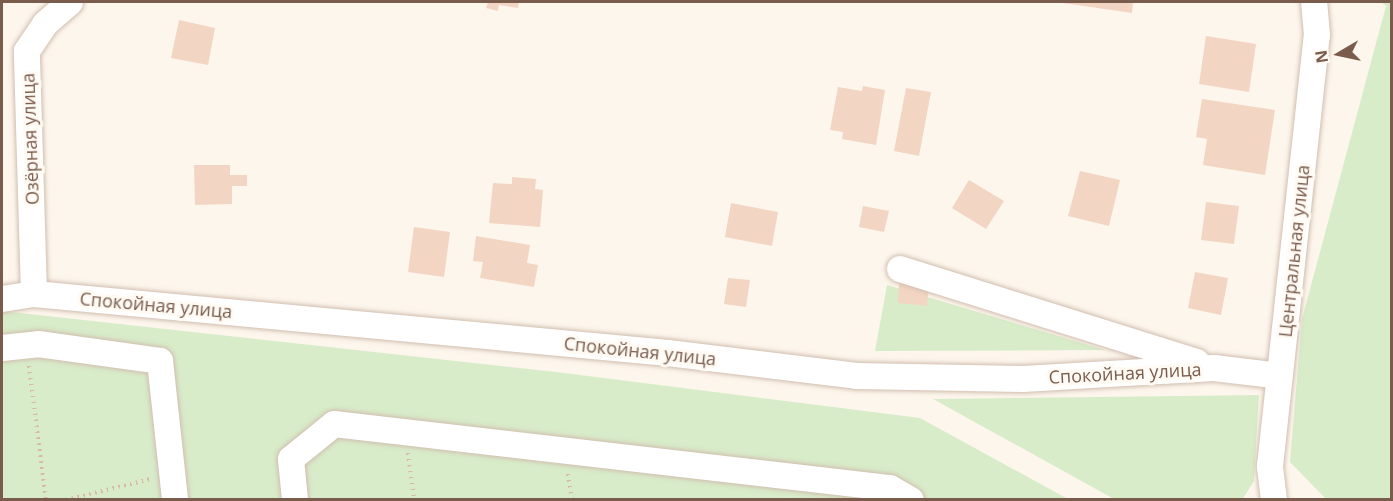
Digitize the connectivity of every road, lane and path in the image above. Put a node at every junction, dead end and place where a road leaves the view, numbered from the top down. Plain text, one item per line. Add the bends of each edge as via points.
1 (70, 2) edge
2 (1314, 2) edge
3 (900, 269) dead end
4 (34, 294) junction
5 (2, 299) edge
6 (14, 347) edge
7 (1214, 368) junction
8 (1280, 376) junction
9 (405, 433) junction
10 (172, 473) junction
11 (46, 500) edge
12 (66, 500) edge
13 (175, 500) edge
14 (295, 500) edge
15 (414, 500) edge
16 (910, 500) edge
17 (1274, 500) edge

1 - 4 street, Озёрная улица via 45,24 27,51
2 - 8 street, Центральная улица via 1317,35
3 - 7 street
4 - 5 street, Спокойная улица
4 - 7 street, Спокойная улица via 668,353 857,376 1023,379
6 - 10 street via 160,361
6 - 11 path
7 - 8 street, Спокойная улица
8 - 17 street, Центральная улица via 1270,466
9 - 14 street via 334,424 291,459
9 - 15 path
9 - 16 street via 890,488
10 - 12 path
10 - 13 street

